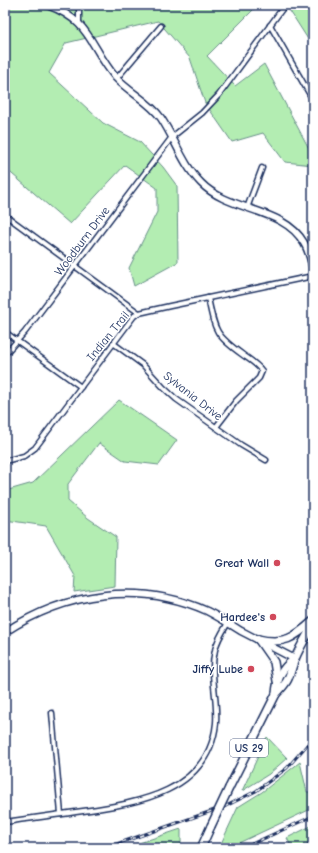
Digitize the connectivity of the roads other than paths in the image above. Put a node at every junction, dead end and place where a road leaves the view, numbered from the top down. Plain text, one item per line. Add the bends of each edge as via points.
1 (47, 5) edge
2 (79, 5) edge
3 (285, 5) edge
4 (79, 22) junction
5 (270, 25) junction
6 (161, 26) dead end
7 (117, 78) junction
8 (313, 100) edge
9 (172, 137) junction
10 (262, 168) dead end
11 (247, 208) junction
12 (5, 215) edge
13 (76, 266) junction
14 (313, 269) edge
15 (313, 276) edge
16 (208, 298) junction
17 (139, 313) junction
18 (5, 332) edge
19 (17, 340) junction
20 (113, 343) junction
21 (5, 354) edge
22 (81, 387) junction
23 (216, 427) junction
24 (266, 460) dead end
25 (5, 461) edge
26 (313, 621) edge
27 (228, 623) junction
28 (313, 625) edge
29 (5, 632) edge
30 (258, 639) junction
31 (295, 659) junction
32 (277, 680) junction
33 (276, 694) junction
34 (52, 713) dead end
35 (61, 814) junction
36 (5, 822) edge
37 (313, 846) edge
38 (201, 848) edge
39 (310, 848) edge

1 - 4 street
2 - 4 street
3 - 5 street, Woodburn Drive
4 - 7 street
5 - 8 street
5 - 9 street, Woodburn Drive via 219,95
6 - 7 street
7 - 9 street via 156,111
9 - 11 street via 202,185 219,197
9 - 13 street, Woodburn Drive
10 - 11 street
11 - 14 street via 283,222 296,232 307,248
12 - 13 street
13 - 17 street
13 - 19 street, Woodburn Drive
15 - 16 street, Indian Trail
16 - 17 street, Indian Trail
16 - 23 street via 219,336 262,371
17 - 20 street, Indian Trail via 131,318
18 - 19 street
19 - 21 street, Woodburn Drive
19 - 22 street
20 - 22 street, Indian Trail
20 - 23 street, Sylvania Drive via 144,365 176,399
22 - 25 street, Indian Trail via 35,448 24,456
23 - 24 street, Sylvania Drive
26 - 30 main road via 287,640 271,642
27 - 29 street via 207,611 174,600 142,594 111,594 90,596 60,604
27 - 30 street
27 - 35 street via 218,642 214,657 215,732 197,768 176,786 150,798 123,805
28 - 31 main road, US 29
30 - 31 street
30 - 32 main road via 274,662
31 - 32 main road, US 29 via 286,665
31 - 33 main road, US 29 via 286,684
32 - 33 main road, US 29
33 - 38 main road, US 29, bridge
34 - 35 street
35 - 36 street
37 - 39 street

